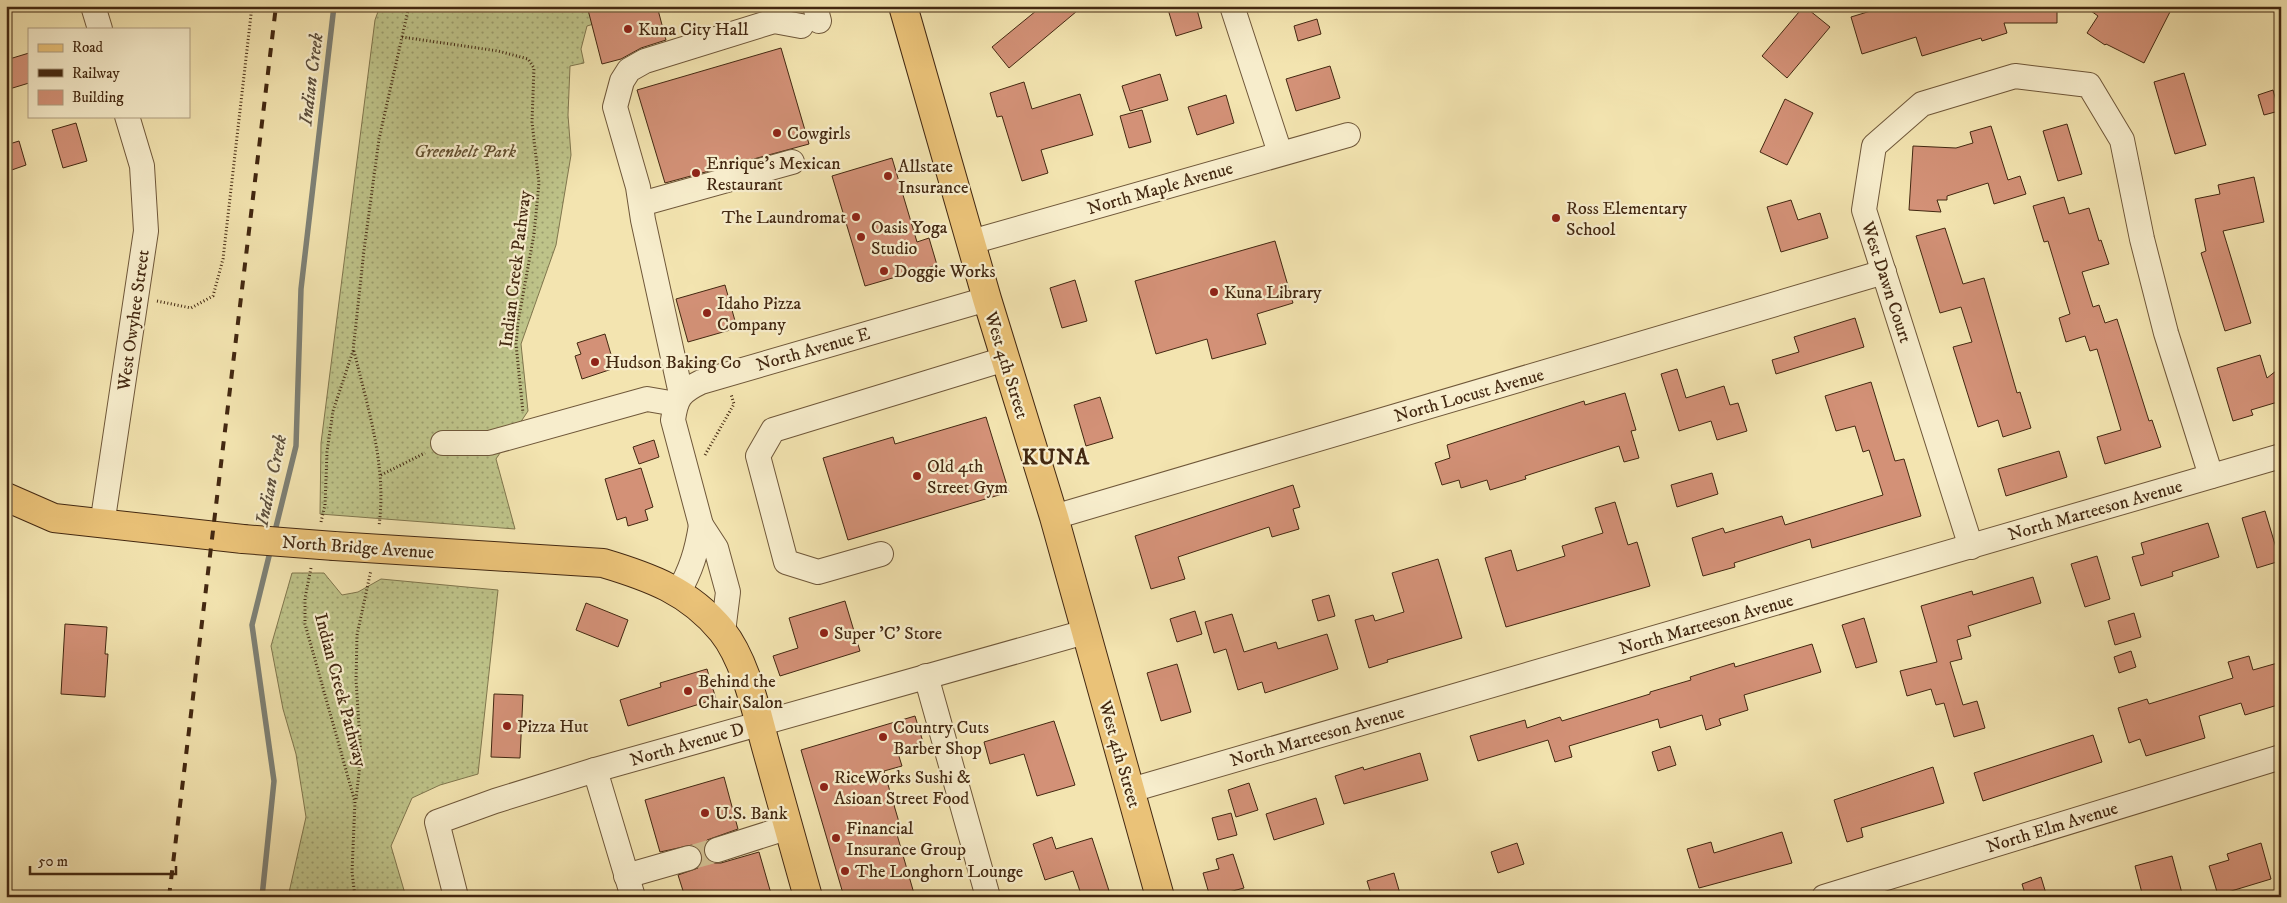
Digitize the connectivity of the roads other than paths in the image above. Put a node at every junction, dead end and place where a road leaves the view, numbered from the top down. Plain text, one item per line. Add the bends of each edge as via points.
1 (93, 6) edge
2 (903, 6) edge
3 (1232, 6) edge
4 (811, 18) edge
5 (100, 28) edge
6 (127, 118) edge
7 (1348, 135) dead end
8 (1280, 153) junction
9 (792, 162) dead end
10 (640, 204) junction
11 (971, 242) junction
12 (1884, 272) junction
13 (987, 299) junction
14 (1005, 359) junction
15 (678, 399) junction
16 (443, 443) road end
17 (2281, 456) edge
18 (2211, 476) junction
19 (6, 497) edge
20 (1054, 517) junction
21 (102, 525) junction
22 (700, 525) junction
23 (1971, 547) junction
24 (881, 554) dead end
25 (678, 592) junction
26 (723, 632) junction
27 (1085, 632) junction
28 (926, 676) junction
29 (760, 722) junction
30 (2281, 757) edge
31 (595, 770) junction
32 (1131, 790) junction
33 (789, 827) junction
34 (717, 850) tunnel mouth
35 (689, 858) tunnel mouth
36 (630, 887) edge
37 (456, 897) edge
38 (808, 897) edge
39 (988, 897) edge
40 (1160, 897) edge
41 (1824, 897) edge

1 - 5 street
2 - 11 main road, West 4th Street
3 - 8 street
4 - 10 street via 774,21 664,54 629,70 622,81 615,107
6 - 21 street, West Owyhee Street via 142,166 146,231
7 - 8 street, North Maple Avenue
8 - 11 street, North Maple Avenue
9 - 10 street
10 - 15 street
11 - 13 main road, West 4th Street
12 - 18 street, West Dawn Court via 1864,210 1874,146 1922,104 2015,76 2090,85 2122,140 2142,239 2166,333
12 - 20 street, North Locust Avenue
12 - 23 street, West Dawn Court
13 - 14 main road, West 4th Street
13 - 15 street, North Avenue E via 701,382
14 - 20 main road, West 4th Street
14 - 24 street via 773,430 758,456 786,562 818,572
15 - 16 street via 647,399 489,443
15 - 22 street via 673,420
17 - 18 street, North Marteeson Avenue
18 - 23 street, North Marteeson Avenue
19 - 21 main road, North Bridge Avenue via 54,518
20 - 27 main road, West 4th Street
21 - 25 main road, North Bridge Avenue, bridge via 243,539 603,563 645,575
22 - 25 street via 695,558
22 - 26 street via 716,548 728,592
23 - 32 street, North Marteeson Avenue
25 - 26 main road, North Bridge Avenue
26 - 29 main road, North Bridge Avenue via 741,665
27 - 28 street, North Avenue D
27 - 32 main road, West 4th Street
28 - 29 street, North Avenue D
28 - 39 street
29 - 31 street, North Avenue D
29 - 33 main road, North Bridge Avenue
30 - 41 street, North Elm Avenue
31 - 36 street
31 - 37 street, North Avenue D via 437,822
32 - 40 main road, West 4th Street
33 - 34 street
33 - 38 main road, North Bridge Avenue
35 - 36 street

